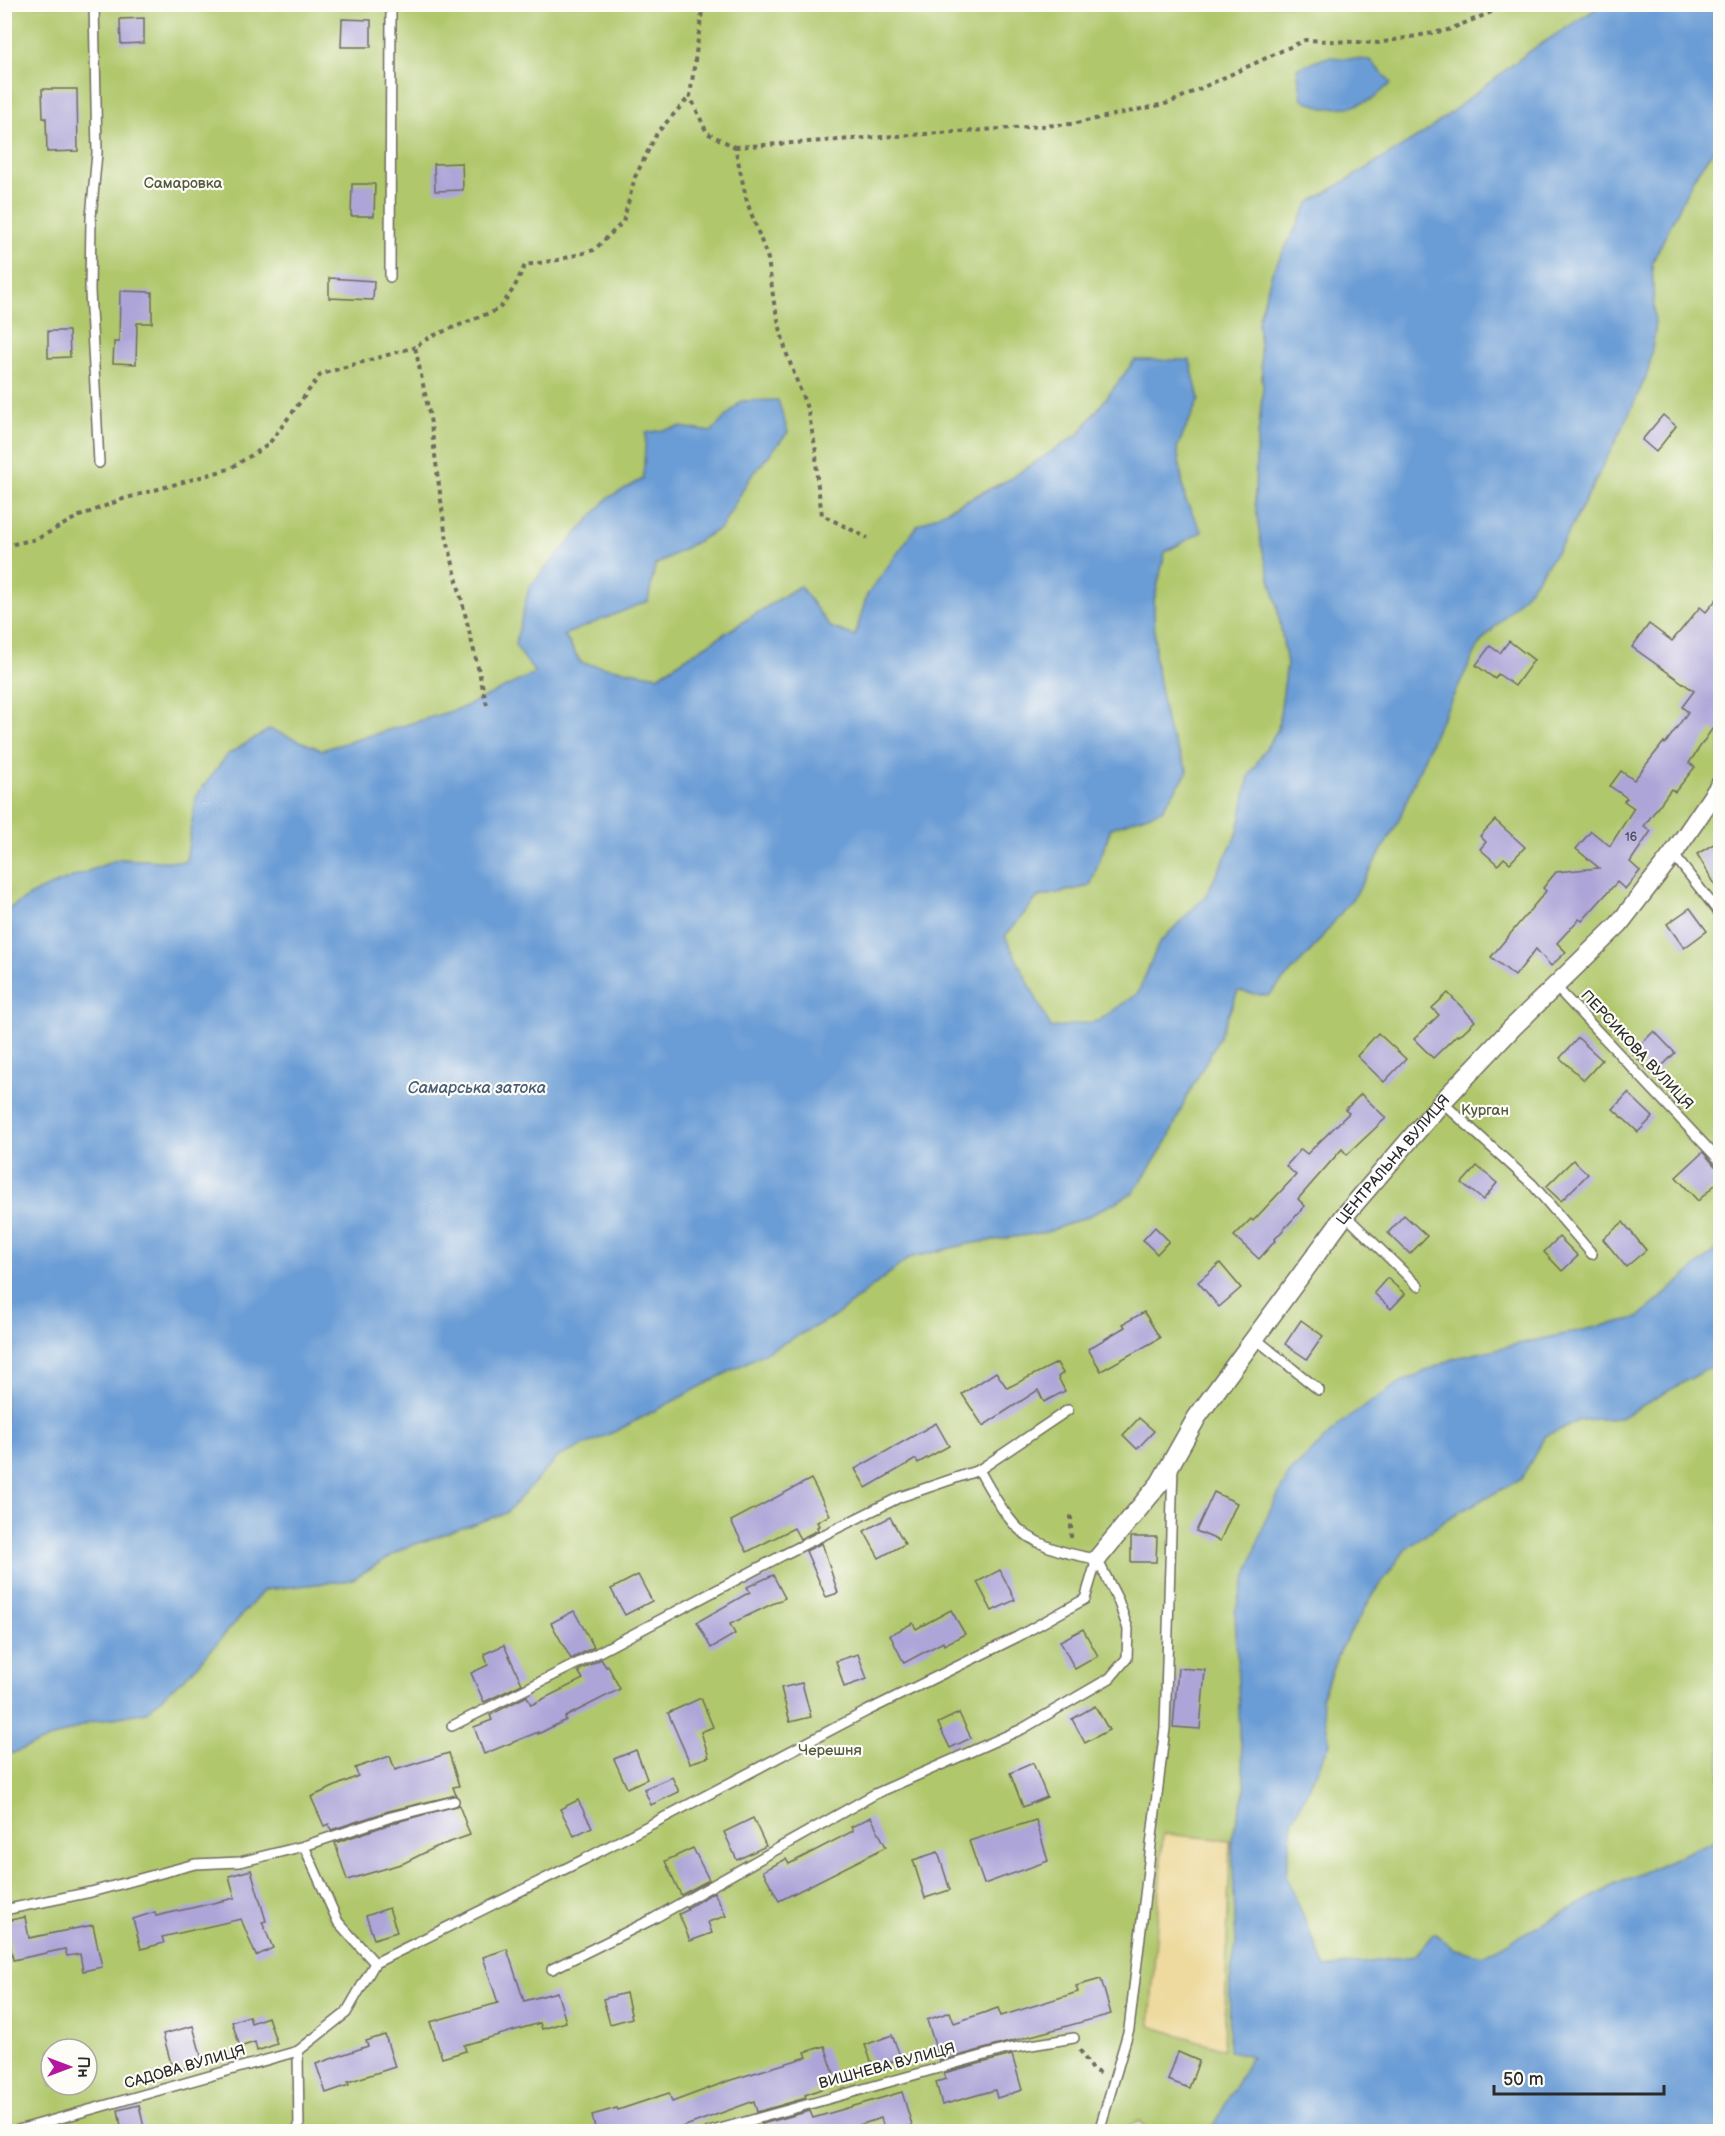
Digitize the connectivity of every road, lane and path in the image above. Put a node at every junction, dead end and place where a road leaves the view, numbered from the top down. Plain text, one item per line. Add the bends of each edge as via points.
1 (94, 4) edge
2 (392, 4) edge
3 (703, 4) edge
4 (1511, 4) edge
5 (690, 96) junction
6 (735, 147) junction
7 (390, 277) dead end
8 (415, 347) junction
9 (99, 463) dead end
10 (868, 538) dead end
11 (4, 546) edge
12 (487, 705) dead end
13 (1720, 785) edge
14 (1674, 854) junction
15 (1720, 914) edge
16 (1556, 987) junction
17 (1442, 1102) junction
18 (1720, 1161) edge
19 (1345, 1215) junction
20 (1592, 1254) dead end
21 (1418, 1286) dead end
22 (1256, 1339) junction
23 (1319, 1390) dead end
24 (1068, 1410) dead end
25 (1174, 1458) junction
26 (978, 1470) junction
27 (1071, 1511) dead end
28 (1068, 1554) junction
29 (1097, 1559) junction
30 (452, 1726) dead end
31 (454, 1801) dead end
32 (304, 1846) junction
33 (4, 1910) edge
34 (375, 1963) junction
35 (552, 1969) dead end
36 (1074, 2038) joint
37 (298, 2051) junction
38 (1116, 2069) junction
39 (11, 2132) edge
40 (300, 2132) edge
41 (709, 2132) edge
42 (1096, 2132) edge

1 - 9 lane via 97,153 90,291
2 - 7 lane
3 - 5 path
4 - 6 path via 1448,30 1379,43 1305,40 1169,103 1072,124
5 - 6 path via 707,133
5 - 8 path via 657,133 635,177 623,222 594,250 525,265 499,309
6 - 10 path via 747,202 768,259 786,352 808,411 822,515
8 - 11 path via 321,374 268,445 229,469 123,499 37,539
8 - 12 path via 430,417 445,531
13 - 14 street, ЦЕНТРАЛЬНА ВУЛИЦЯ
14 - 15 lane
14 - 16 street, ЦЕНТРАЛЬНА ВУЛИЦЯ via 1619,924
16 - 17 street, ЦЕНТРАЛЬНА ВУЛИЦЯ
16 - 18 lane, ПЕРСИКОВА ВУЛИЦЯ
17 - 19 street, ЦЕНТРАЛЬНА ВУЛИЦЯ
17 - 20 lane via 1532,1184
19 - 21 lane
19 - 22 street, ЦЕНТРАЛЬНА ВУЛИЦЯ
22 - 23 lane
22 - 25 street, ЦЕНТРАЛЬНА ВУЛИЦЯ via 1197,1417
24 - 26 lane
25 - 29 street, ЦЕНТРАЛЬНА ВУЛИЦЯ via 1160,1483
25 - 38 lane via 1165,1728 1129,2029
26 - 28 lane via 1010,1521 1034,1540
26 - 30 lane via 900,1497
27 - 28 path
28 - 29 lane
29 - 34 lane via 1085,1599 585,1859
29 - 35 lane via 1128,1629 1127,1658 1110,1678 1022,1730 875,1794 651,1920
31 - 32 lane
32 - 33 lane via 240,1862 195,1864
32 - 34 lane via 338,1922
34 - 37 lane via 346,2013
36 - 38 path via 1092,2070 1101,2074
36 - 41 lane, ВИШНЕВА ВУЛИЦЯ via 1006,2049
37 - 39 lane, САДОВА ВУЛИЦЯ
37 - 40 lane
38 - 42 lane

